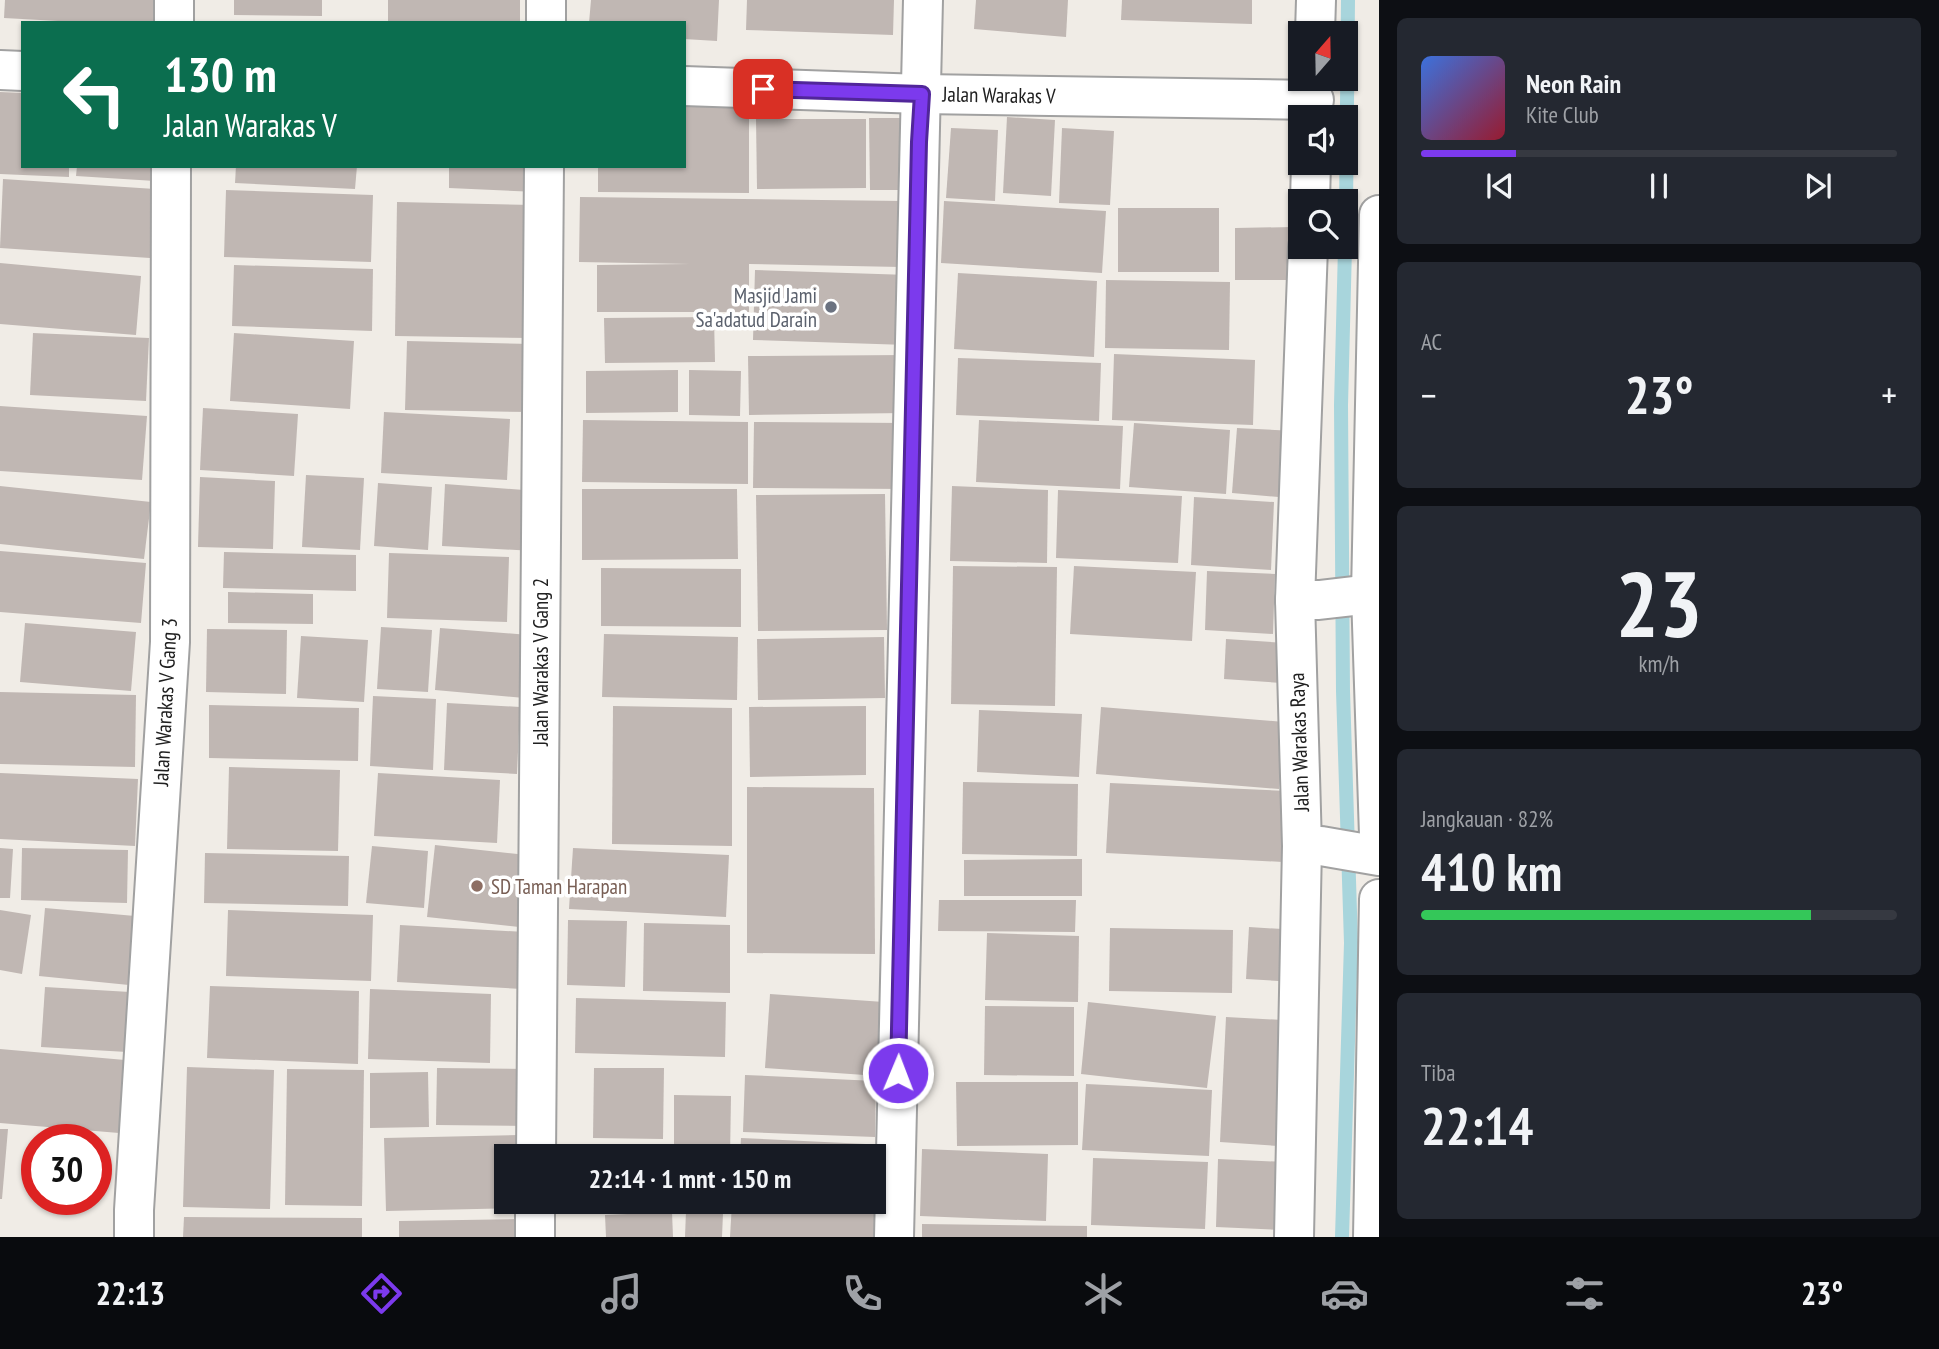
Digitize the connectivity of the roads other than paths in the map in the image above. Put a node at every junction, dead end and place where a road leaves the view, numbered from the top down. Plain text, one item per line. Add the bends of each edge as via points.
1 (174, 0) edge
2 (546, 0) edge
3 (923, 0) edge
4 (1316, 0) edge
5 (174, 21) edge
6 (546, 21) edge
7 (1315, 21) edge
8 (0, 70) edge
9 (21, 71) edge
10 (686, 86) edge
11 (922, 94) junction
12 (1314, 99) edge
13 (171, 168) edge
14 (544, 168) edge
15 (1379, 215) edge
16 (1308, 259) edge
17 (1369, 594) edge
18 (1307, 600) junction
19 (1312, 846) junction
20 (1374, 848) edge
21 (1379, 899) edge
22 (536, 1144) edge
23 (536, 1214) edge
24 (134, 1237) edge
25 (535, 1237) edge
26 (894, 1237) edge
27 (1294, 1237) edge
28 (1373, 1237) edge

1 - 5 street
2 - 6 street
3 - 11 street
4 - 7 street
8 - 9 street
10 - 11 street, Jalan Warakas V
11 - 12 street, Jalan Warakas V
11 - 26 street
13 - 24 street, Jalan Warakas V Gang 3 via 170,642
14 - 22 street, Jalan Warakas V Gang 2
15 - 17 street
16 - 18 street, Jalan Warakas Raya
17 - 18 street
17 - 20 street
18 - 19 street, Jalan Warakas Raya
19 - 20 street
19 - 27 street, Jalan Warakas Raya
21 - 28 street
23 - 25 street

